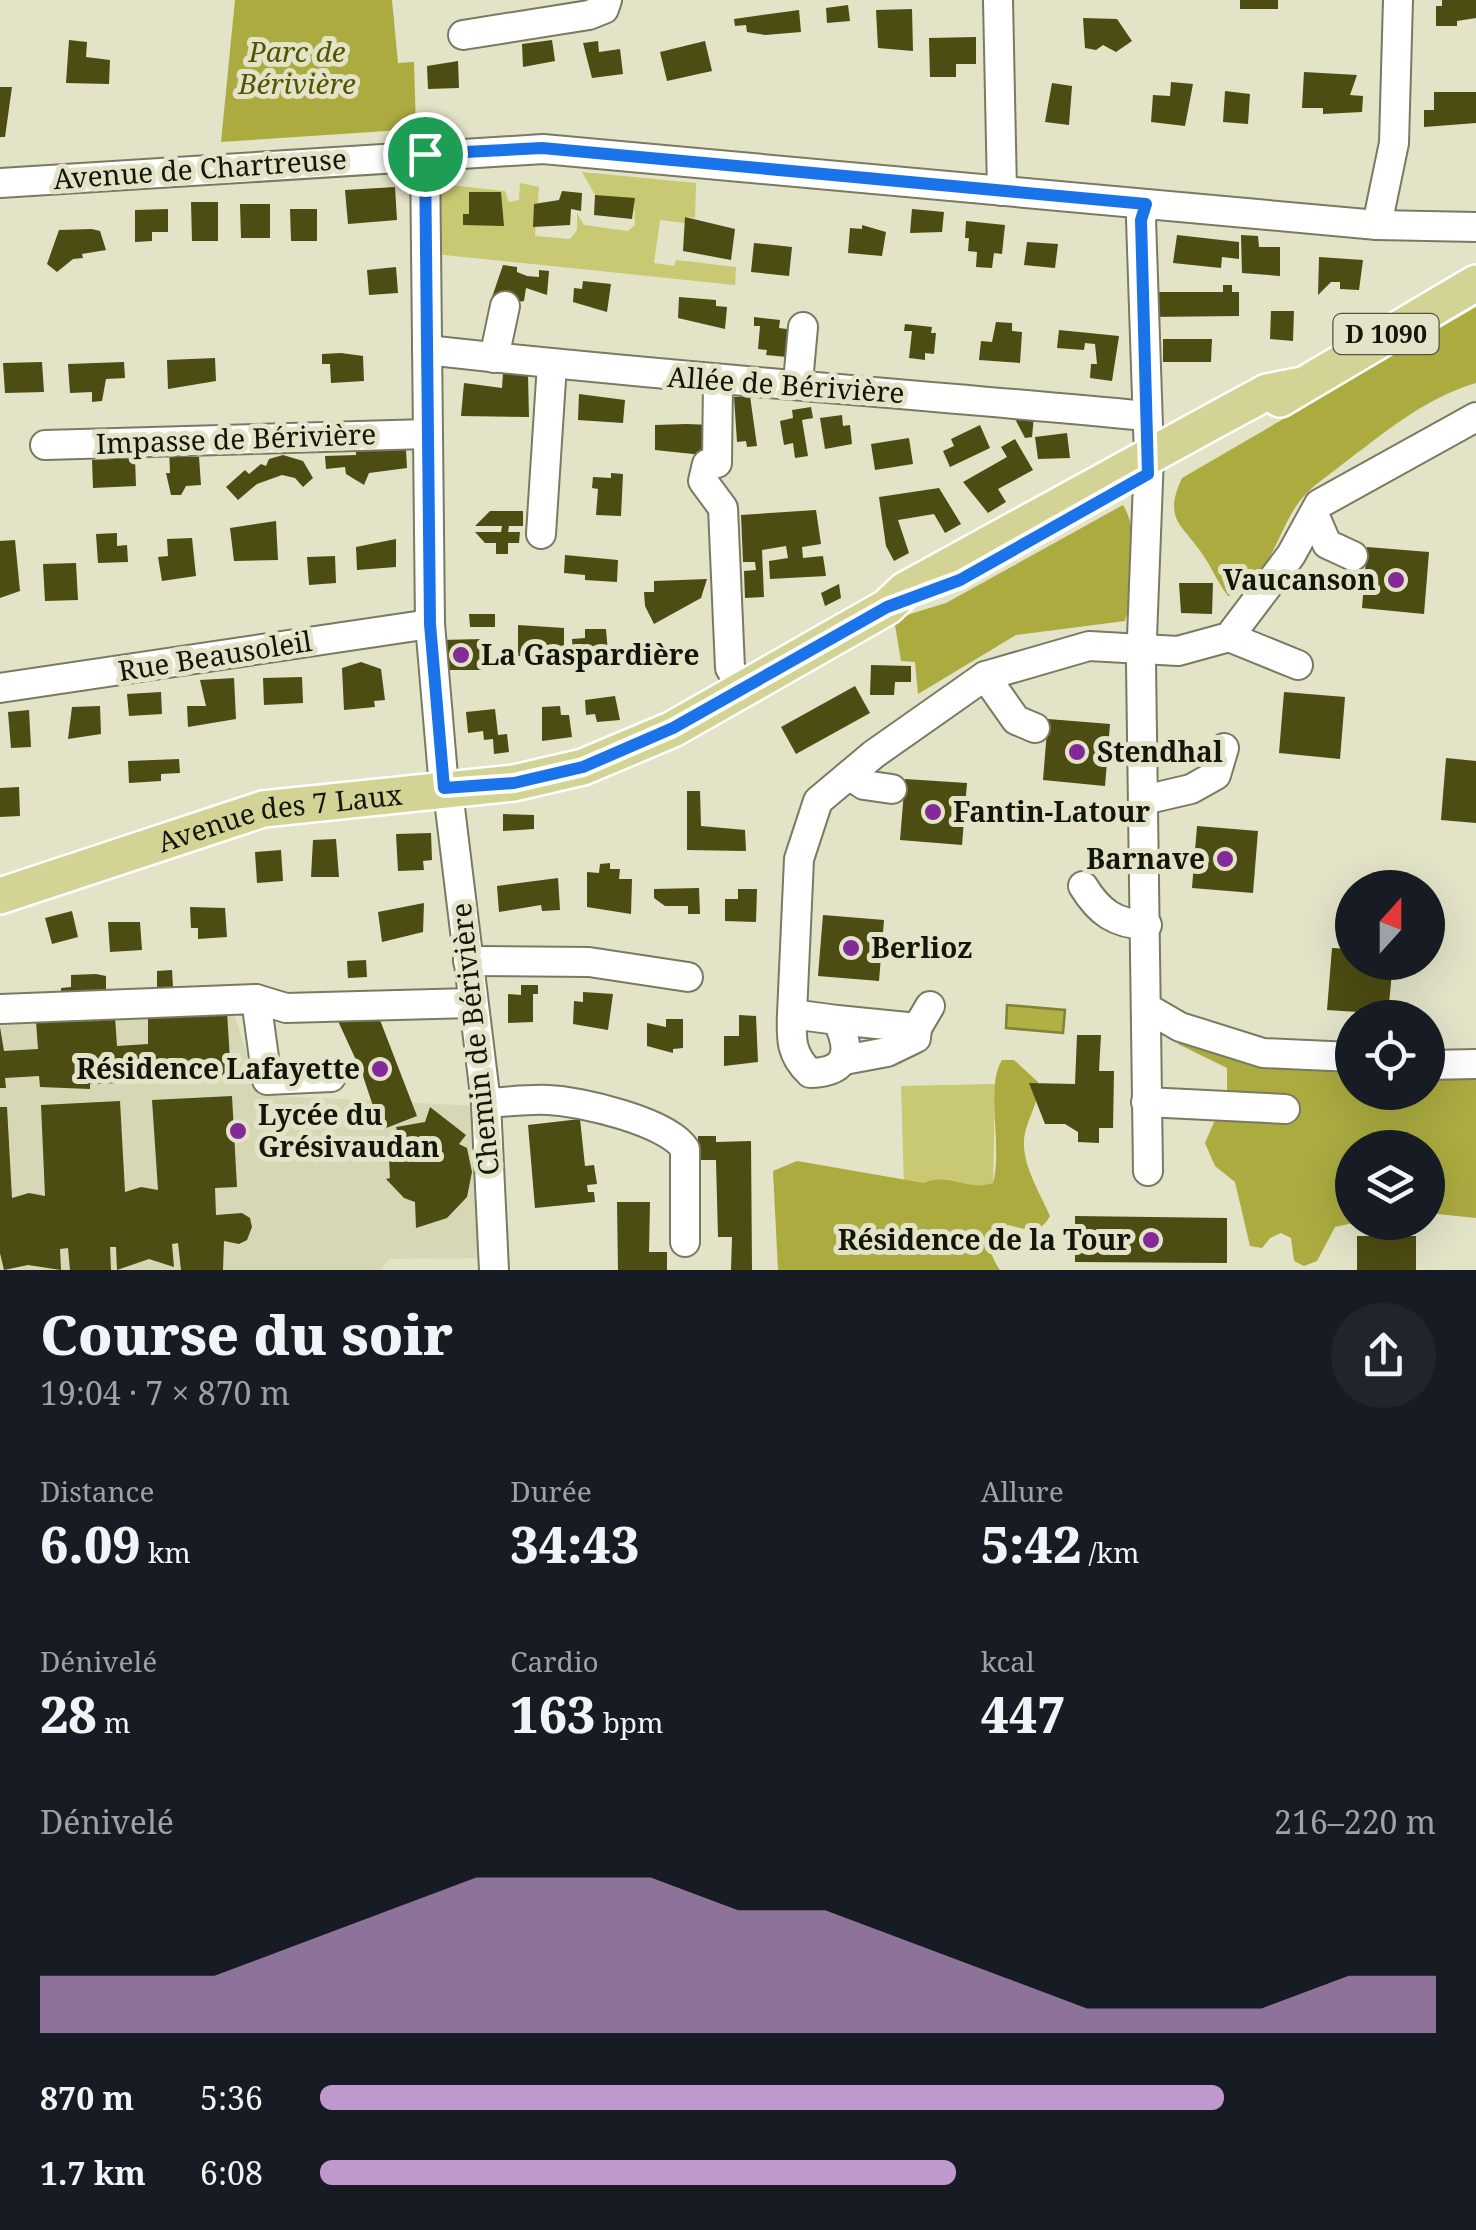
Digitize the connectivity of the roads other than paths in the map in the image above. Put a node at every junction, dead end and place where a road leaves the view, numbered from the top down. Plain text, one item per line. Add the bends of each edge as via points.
1 (607, 0) edge
2 (998, 0) edge
3 (1398, 0) edge
4 (463, 35) dead end
5 (425, 154) junction
6 (0, 183) edge
7 (1002, 191) junction
8 (1146, 204) junction
9 (1378, 226) junction
10 (1476, 227) edge
11 (1476, 283) edge
12 (504, 306) dead end
13 (803, 327) dead end
14 (427, 350) junction
15 (494, 358) junction
16 (552, 364) junction
17 (718, 382) junction
18 (798, 382) junction
19 (1146, 416) junction
20 (1476, 417) edge
21 (427, 434) junction
22 (45, 445) dead end
23 (1148, 465) junction
24 (1314, 514) junction
25 (541, 534) dead end
26 (1352, 556) dead end
27 (430, 624) junction
28 (1230, 637) junction
29 (1142, 650) junction
30 (1298, 665) dead end
31 (985, 676) junction
32 (0, 688) edge
33 (742, 689) junction
34 (1035, 728) dead end
35 (1224, 748) dead end
36 (848, 775) junction
37 (892, 789) dead end
38 (447, 798) junction
39 (1144, 800) junction
40 (1083, 886) dead end
41 (0, 896) edge
42 (1147, 925) junction
43 (468, 961) junction
44 (688, 977) dead end
45 (256, 999) junction
46 (471, 1003) junction
47 (0, 1009) edge
48 (1149, 1009) junction
49 (792, 1014) junction
50 (837, 1020) junction
51 (1335, 1057) edge
52 (844, 1060) junction
53 (1476, 1064) edge
54 (1445, 1065) edge
55 (330, 1078) dead end
56 (1146, 1102) junction
57 (486, 1104) junction
58 (1286, 1109) dead end
59 (1148, 1171) dead end
60 (686, 1242) dead end
61 (494, 1270) edge

1 - 4 street via 589,15
2 - 7 street
3 - 9 street via 1394,143
5 - 6 street, Avenue de Chartreuse
5 - 7 street, Avenue de Chartreuse via 542,148
5 - 14 street, Chemin de Bérivière
7 - 8 street, Avenue de Chartreuse
8 - 9 street, Avenue de Chartreuse
8 - 19 street
9 - 10 street, Avenue de Chartreuse
11 - 23 main road, D 1090 via 1297,386 1267,392
12 - 15 street
13 - 18 street
14 - 15 street, Allée de Bérivière
14 - 21 street, Chemin de Bérivière
15 - 16 street, Allée de Bérivière
16 - 17 street, Allée de Bérivière
16 - 25 street
17 - 18 street, Allée de Bérivière
17 - 33 street via 717,463 707,464 703,480 723,508 730,668
18 - 19 street, Allée de Bérivière
19 - 23 street
20 - 24 street via 1319,504
21 - 22 street, Impasse de Bérivière
21 - 27 street, Chemin de Bérivière
23 - 29 street
23 - 33 main road, Avenue des 7 Laux / D 1090 via 905,590 887,607
24 - 26 street via 1327,544
24 - 28 street
27 - 32 street, Rue Beausoleil
27 - 38 street, Chemin de Bérivière
28 - 29 street via 1178,650
28 - 30 street
29 - 31 street via 1088,646
29 - 39 street
31 - 34 street via 1016,720
31 - 36 street
33 - 38 main road, Avenue des 7 Laux / D 1090 via 583,767
35 - 39 street via 1216,775 1191,790
36 - 37 street
36 - 49 street via 818,801 799,859
38 - 41 main road, Avenue des 7 Laux / D 1090 via 263,808
38 - 43 street, Chemin de Bérivière
39 - 42 street
40 - 42 street via 1099,912
42 - 48 street
43 - 44 street via 589,962
43 - 46 street, Chemin de Bérivière
45 - 46 street via 286,1008
45 - 47 street
45 - 55 street via 267,1080
46 - 57 street, Chemin de Bérivière
48 - 51 street via 1180,1028 1262,1053
48 - 56 street
49 - 50 street
49 - 52 street via 794,1058 810,1074 829,1073
50 - 52 street via 847,1041
50 - 52 street via 924,1017 916,1038 888,1052
53 - 54 street
56 - 58 street
56 - 59 street
57 - 60 street via 550,1100 621,1114 679,1139 685,1149
57 - 61 street, Chemin de Bérivière

